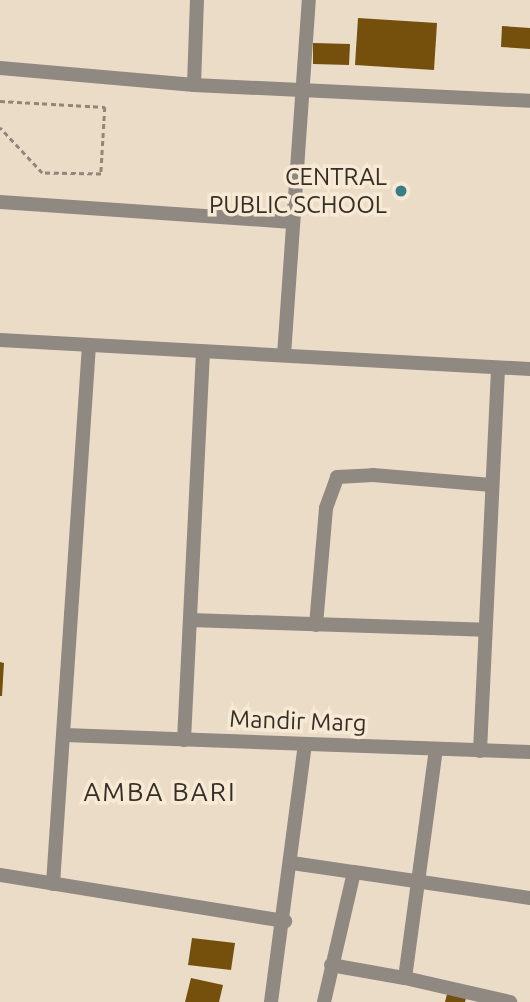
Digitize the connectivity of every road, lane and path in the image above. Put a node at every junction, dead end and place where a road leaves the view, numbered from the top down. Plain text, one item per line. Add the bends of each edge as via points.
1 (197, 0) edge
2 (309, 0) edge
3 (0, 68) edge
4 (194, 85) junction
5 (304, 90) junction
6 (0, 101) edge
7 (530, 101) edge
8 (0, 128) edge
9 (0, 202) edge
10 (292, 222) junction
11 (0, 340) edge
12 (89, 345) junction
13 (203, 353) junction
14 (284, 355) junction
15 (498, 368) junction
16 (530, 369) edge
17 (492, 485) junction
18 (190, 620) junction
19 (316, 625) junction
20 (485, 630) junction
21 (65, 735) junction
22 (184, 740) junction
23 (305, 744) junction
24 (436, 750) junction
25 (480, 751) junction
26 (530, 752) edge
27 (292, 863) junction
28 (354, 872) junction
29 (0, 875) edge
30 (418, 881) junction
31 (53, 884) junction
32 (530, 898) edge
33 (285, 921) junction
34 (331, 965) junction
35 (405, 978) junction
36 (271, 1002) edge
37 (324, 1002) edge
38 (510, 1002) edge

1 - 4 street
2 - 5 street
3 - 4 street
4 - 5 street
5 - 7 street
5 - 10 street
6 - 8 path via 105,107 101,174 42,173
9 - 10 street
10 - 14 street
11 - 12 street
12 - 13 street
12 - 21 street
13 - 14 street
13 - 18 street
14 - 15 street
15 - 16 street
15 - 17 street
17 - 19 street via 373,475 337,477 326,508
17 - 20 street
18 - 19 street
18 - 22 street
19 - 20 street
20 - 25 street
21 - 22 street, Mandir Marg
21 - 31 street
22 - 23 street, Mandir Marg
23 - 24 street, Mandir Marg
23 - 27 street
24 - 25 street, Mandir Marg
24 - 30 street
25 - 26 street, Mandir Marg
27 - 28 street
27 - 33 street
28 - 30 street
28 - 34 street
29 - 31 street
30 - 32 street
30 - 35 street
31 - 33 street
33 - 36 street
34 - 35 street
34 - 37 street
35 - 38 street

